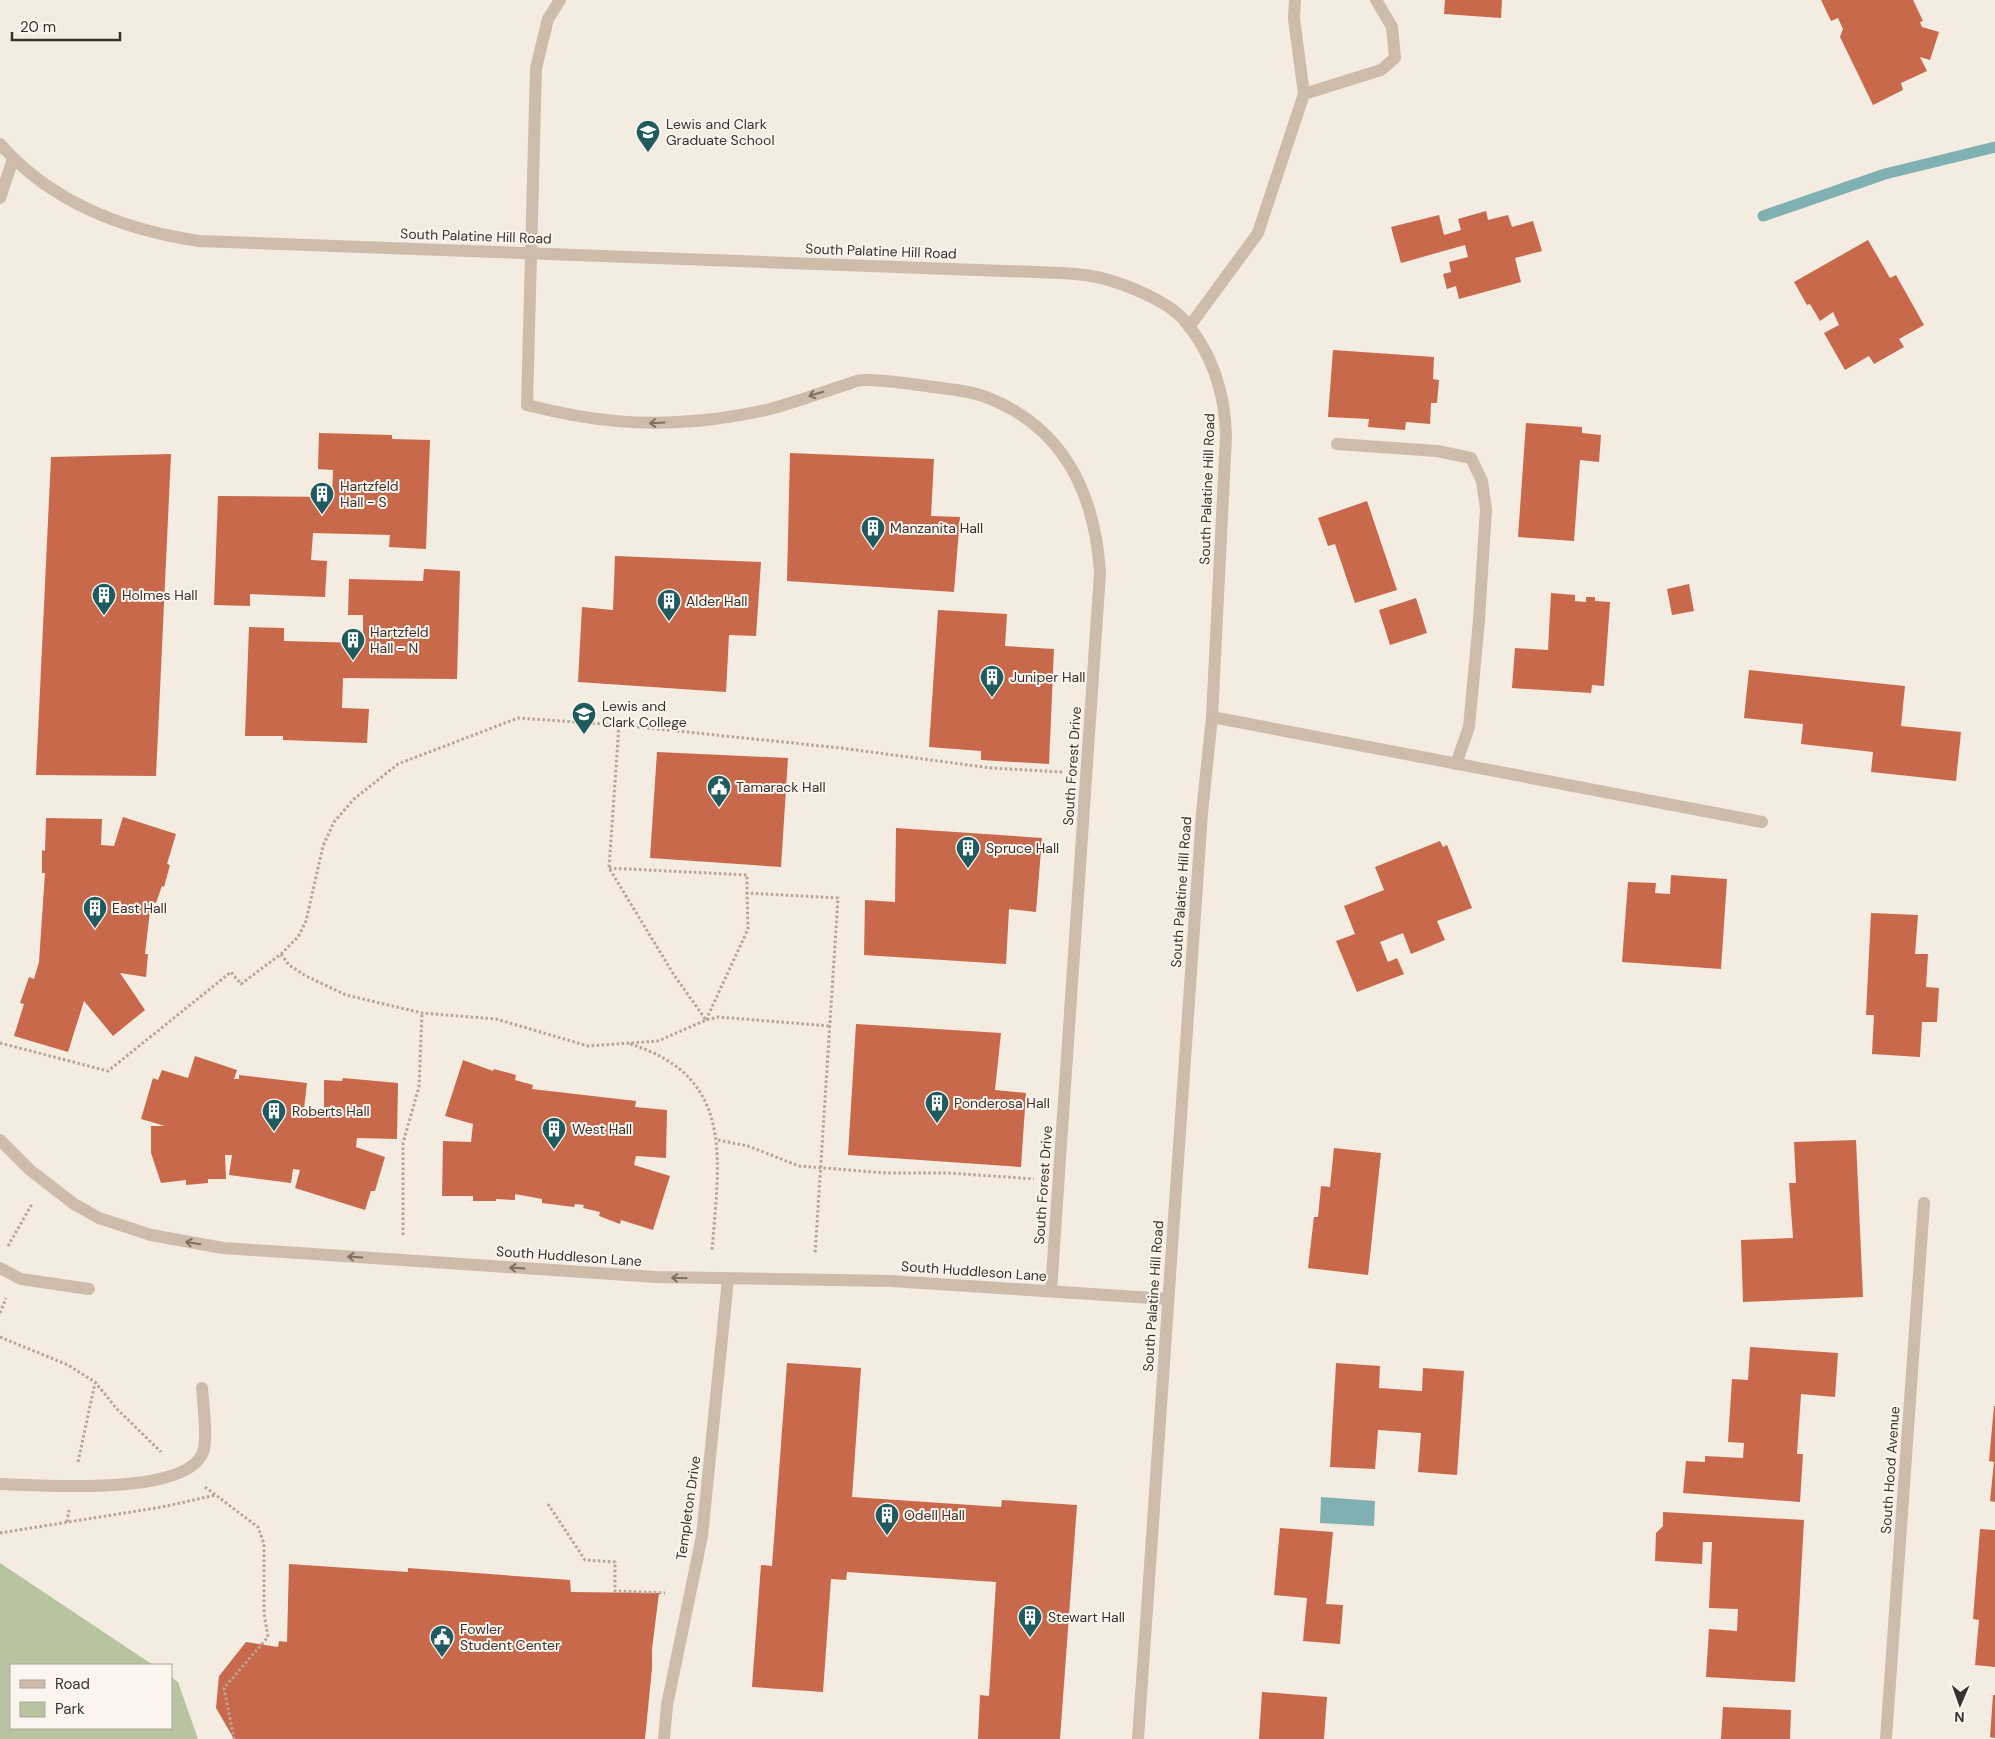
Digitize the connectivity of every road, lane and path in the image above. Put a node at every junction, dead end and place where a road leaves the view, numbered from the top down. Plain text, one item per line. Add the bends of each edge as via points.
1 (560, 0) edge
2 (1295, 0) edge
3 (1376, 0) edge
4 (1304, 94) junction
5 (0, 144) edge
6 (13, 159) junction
7 (0, 164) edge
8 (0, 198) edge
9 (530, 253) junction
10 (1189, 327) junction
11 (1337, 444) dead end
12 (1212, 716) junction
13 (619, 725) junction
14 (1456, 764) junction
15 (1040, 772) dead end
16 (1762, 822) dead end
17 (609, 868) junction
18 (747, 893) junction
19 (281, 954) junction
20 (422, 1013) junction
21 (706, 1020) junction
22 (830, 1026) junction
23 (0, 1043) edge
24 (627, 1043) junction
25 (0, 1140) edge
26 (718, 1140) junction
27 (821, 1168) junction
28 (1059, 1180) junction
29 (45, 1182) junction
30 (1924, 1203) dead end
31 (403, 1260) junction
32 (2, 1269) edge
33 (709, 1278) junction
34 (728, 1279) junction
35 (813, 1279) junction
36 (89, 1289) dead end
37 (1051, 1291) junction
38 (1168, 1300) junction
39 (95, 1382) dead end
40 (202, 1388) dead end
41 (0, 1484) edge
42 (72, 1487) junction
43 (216, 1495) dead end
44 (548, 1504) dead end
45 (67, 1522) junction
46 (0, 1533) edge
47 (690, 1596) junction
48 (268, 1637) dead end
49 (234, 1739) edge
50 (664, 1739) edge
51 (1138, 1739) edge
52 (1886, 1739) edge

1 - 9 street via 548,19 536,68
2 - 4 street via 1294,19
3 - 4 street via 1392,27 1395,58 1382,70
4 - 10 street via 1258,233
5 - 6 street, South Palatine Hill Road
6 - 7 street
6 - 8 street
6 - 9 street, South Palatine Hill Road via 50,189 79,205 136,228 168,236 199,241
9 - 10 street, South Palatine Hill Road via 1092,276 1121,284 1163,304 1183,318
28 -> 9 street, South Forest Drive via 1100,573 1097,535 1082,487 1055,444 1029,421 1006,406 958,390 862,380 764,410 684,422 620,423 564,415 527,405
10 - 12 street, South Palatine Hill Road via 1220,382 1226,406
11 - 14 street via 1437,451 1471,458 1482,481 1486,509 1479,620 1469,727
12 - 14 street
12 - 38 street, South Palatine Hill Road via 1201,823
13 - 15 path
13 - 17 path
13 - 19 path via 518,718 398,764 354,799 334,822 323,846 306,921 298,937
14 - 16 street
17 - 18 path via 747,875
17 - 21 path via 674,975
18 - 21 path via 748,929
18 - 22 path via 838,898
19 - 20 path via 289,965 306,976 346,995
19 - 23 path via 241,984 231,972 108,1071
20 - 24 path via 496,1019 588,1046
20 - 31 path via 419,1087 403,1143
21 - 22 path via 718,1017
21 - 24 path via 658,1041
22 - 27 path
24 - 26 path via 667,1060 692,1082 708,1103
25 - 29 street, South Huddleson Lane
26 - 27 path via 748,1146 788,1164
26 - 33 path
27 - 28 path
27 - 35 path
28 - 37 street, South Forest Drive
31 -> 29 street, South Huddleson Lane via 223,1248 182,1242 120,1227 86,1211
29 - 32 path via 5,1250
30 - 52 street, South Hood Avenue
33 -> 31 street, South Huddleson Lane
32 - 36 street via 21,1279
33 - 34 street, South Huddleson Lane
34 - 35 street, South Huddleson Lane
34 - 47 street, Templeton Drive via 702,1536
35 - 37 street, South Huddleson Lane
37 - 38 street, South Huddleson Lane
38 - 51 street, South Palatine Hill Road
39 - 42 path
40 - 42 street via 204,1452 196,1464 182,1472 143,1482
41 - 42 street
42 - 45 path
43 - 45 path
44 - 47 path via 585,1560 615,1562 615,1591
45 - 46 path
47 - 50 street, Templeton Drive via 667,1705
48 - 49 path via 224,1688

